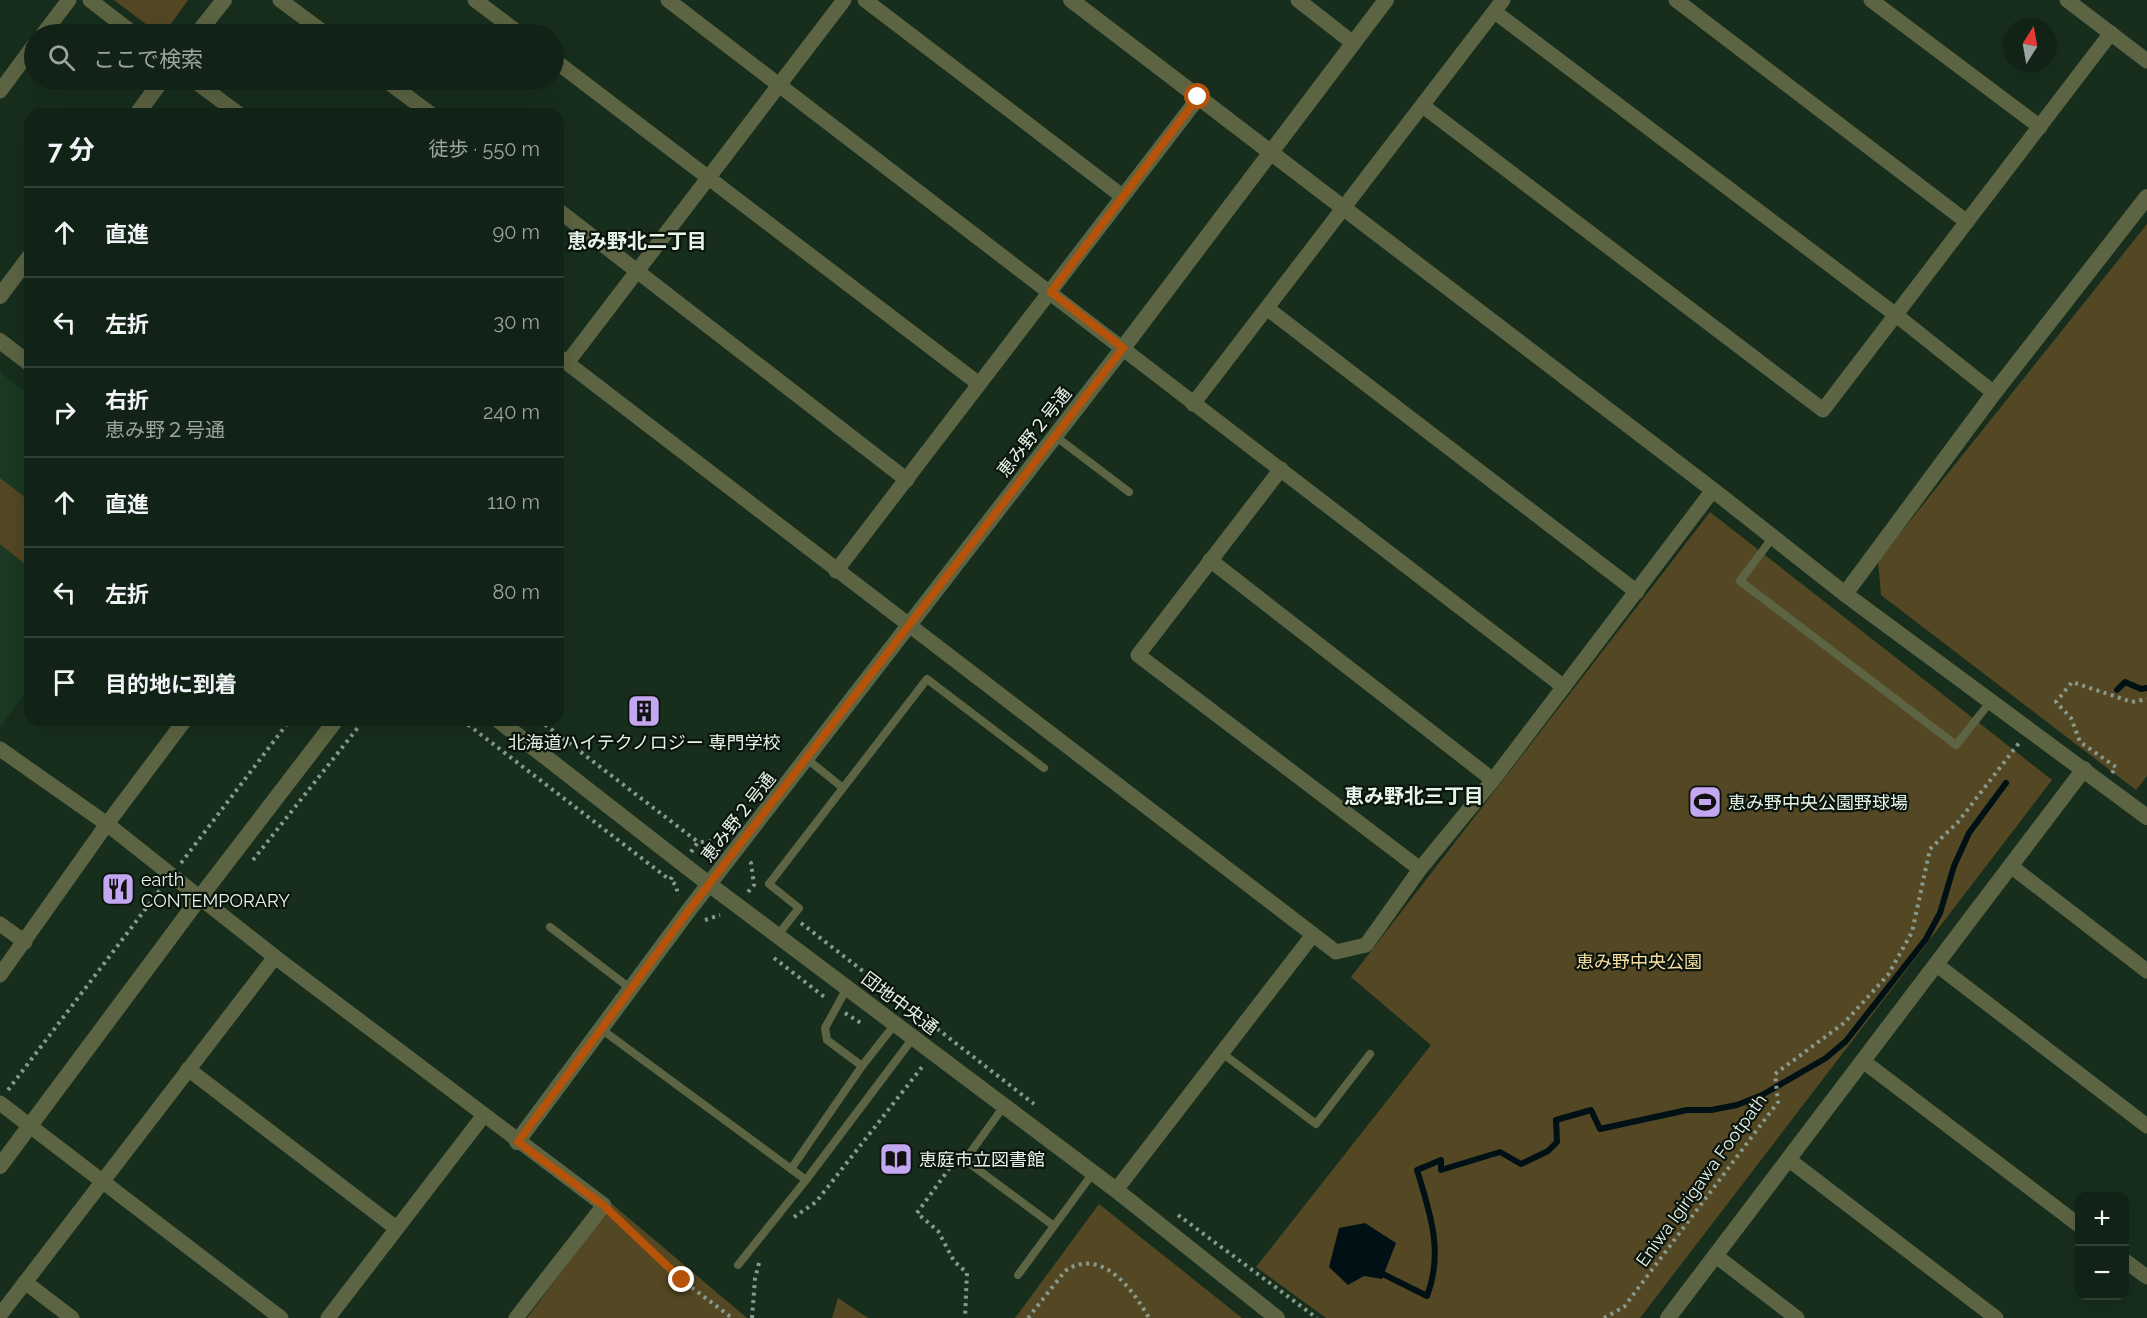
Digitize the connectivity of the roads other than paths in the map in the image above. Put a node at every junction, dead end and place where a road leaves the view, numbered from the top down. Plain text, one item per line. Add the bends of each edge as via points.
1 (69, 0) edge
2 (90, 0) edge
3 (224, 0) edge
4 (280, 0) edge
5 (475, 0) edge
6 (668, 0) edge
7 (844, 0) edge
8 (865, 0) edge
9 (1071, 0) edge
10 (1298, 0) edge
11 (1386, 0) edge
12 (1676, 0) edge
13 (1871, 0) edge
14 (2067, 0) edge
15 (1499, 6) edge
16 (51, 24) edge
17 (121, 24) edge
18 (205, 24) edge
19 (312, 24) edge
20 (507, 24) edge
21 (2111, 33) junction
22 (1353, 43) junction
23 (24, 57) edge
24 (2147, 61) edge
25 (564, 68) edge
26 (2, 83) edge
27 (779, 85) junction
28 (154, 90) edge
29 (207, 90) edge
30 (399, 90) edge
31 (1198, 97) junction
32 (1423, 106) junction
33 (141, 108) edge
34 (231, 108) edge
35 (423, 108) edge
36 (2040, 128) junction
37 (1270, 152) junction
38 (707, 179) junction
39 (1122, 196) junction
40 (2147, 197) edge
41 (1343, 208) junction
42 (564, 215) edge
43 (1966, 222) junction
44 (24, 264) edge
45 (637, 270) junction
46 (1051, 292) junction
47 (0, 296) edge
48 (1268, 309) junction
49 (1896, 315) junction
50 (0, 341) edge
51 (1123, 348) junction
52 (564, 357) edge
53 (24, 359) edge
54 (564, 361) edge
55 (979, 384) junction
56 (1994, 393) junction
57 (1193, 404) junction
58 (1055, 436) junction
59 (1281, 469) junction
60 (907, 480) junction
61 (1713, 490) junction
62 (1129, 492) dead end
63 (1773, 537) junction
64 (1210, 560) junction
65 (836, 571) junction
66 (1637, 591) junction
67 (1845, 594) junction
68 (909, 626) junction
69 (1564, 687) junction
70 (1991, 701) junction
71 (180, 726) edge
72 (331, 726) edge
73 (506, 726) edge
74 (0, 749) edge
75 (807, 759) junction
76 (1044, 768) dead end
77 (2084, 769) junction
78 (1494, 780) junction
79 (843, 788) junction
80 (2147, 817) edge
81 (107, 824) junction
82 (2012, 867) junction
83 (1420, 869) junction
84 (710, 885) junction
85 (201, 896) junction
86 (0, 924) edge
87 (550, 927) dead end
88 (777, 936) junction
89 (1312, 936) junction
90 (25, 942) junction
91 (275, 957) junction
92 (1937, 965) junction
93 (2147, 971) edge
94 (0, 975) edge
95 (847, 988) junction
96 (630, 989) junction
97 (895, 1024) junction
98 (601, 1029) junction
99 (914, 1038) junction
100 (1222, 1053) junction
101 (1370, 1054) dead end
102 (1863, 1061) junction
103 (862, 1066) junction
104 (188, 1069) junction
105 (4, 1097) edge
106 (1004, 1106) junction
107 (484, 1115) junction
108 (30, 1126) junction
109 (2147, 1126) edge
110 (518, 1142) junction
111 (1788, 1159) junction
112 (0, 1166) edge
113 (791, 1169) junction
114 (1093, 1173) junction
115 (101, 1180) junction
116 (806, 1180) junction
117 (1116, 1190) junction
118 (2075, 1223) edge
119 (1054, 1226) junction
120 (396, 1228) junction
121 (1716, 1256) junction
122 (2129, 1264) edge
123 (738, 1265) dead end
124 (1018, 1275) dead end
125 (2147, 1277) edge
126 (25, 1282) junction
127 (0, 1315) edge
128 (72, 1318) edge
129 (281, 1318) edge
130 (328, 1318) edge
131 (516, 1318) edge
132 (1277, 1318) edge
133 (1668, 1318) edge
134 (1797, 1318) edge
135 (1996, 1318) edge

1 - 16 street
2 - 17 street
3 - 18 street
4 - 19 street
5 - 20 street
6 - 27 street
7 - 27 street
8 - 39 street
9 - 31 street
10 - 22 street
11 - 22 street, 恵み野２号通
12 - 43 street
13 - 36 street
14 - 21 street
15 - 32 street
15 - 49 street
21 - 24 street
21 - 36 street
22 - 37 street, 恵み野２号通
23 - 26 street
25 - 38 street
27 - 38 street
27 - 46 street
28 - 33 street
29 - 34 street
30 - 35 street
31 - 37 street
31 - 39 street
32 - 41 street
32 - 49 street via 1823,410
36 - 43 street
37 - 41 street
37 - 51 street, 恵み野２号通
38 - 45 street
38 - 55 street
39 - 46 street
40 - 56 street
41 - 48 street
41 - 61 street
42 - 45 street
43 - 49 street
44 - 47 street
45 - 52 street
45 - 60 street
46 - 51 street
46 - 55 street
48 - 57 street
48 - 66 street
49 - 56 street
50 - 53 street
51 - 57 street
51 - 58 street, 恵み野２号通
54 - 65 street
55 - 60 street
56 - 67 street
57 - 59 street
58 - 62 lane
58 - 68 street, 恵み野２号通
59 - 64 street
59 - 69 street
60 - 65 street
61 - 63 street
61 - 66 street
63 - 67 street
63 - 70 lane via 1740,581 1956,745
64 - 78 street
64 - 83 street via 1138,656
65 - 68 street
66 - 69 street
67 - 70 street
68 - 75 street, 恵み野２号通
68 - 89 street
69 - 78 street
70 - 77 street
71 - 81 street
72 - 85 street
73 - 84 street, 団地中央通
74 - 81 street
75 - 79 lane
75 - 84 street, 恵み野２号通
76 - 79 lane via 927,679
77 - 80 street
77 - 82 street
78 - 83 street
79 - 88 lane via 769,884 799,908
81 - 85 street
81 - 90 street
82 - 92 street
82 - 93 street
83 - 89 street via 1366,945 1336,952
84 - 88 street, 団地中央通
84 - 96 street, 恵み野２号通
85 - 91 street
85 - 108 street
86 - 90 street
87 - 96 lane
88 - 95 street, 団地中央通
89 - 100 street
90 - 94 street
91 - 104 street
91 - 107 street
92 - 102 street
92 - 109 street
95 - 97 street, 団地中央通
95 - 103 lane via 825,1028 828,1040
96 - 98 street, 恵み野２号通
97 - 99 street, 団地中央通
97 - 103 lane
98 - 110 street, 恵み野２号通
98 - 113 lane
99 - 106 street, 団地中央通
99 - 116 lane
100 - 101 lane via 1316,1124
100 - 117 street
102 - 111 street
102 - 118 street
103 - 113 lane
104 - 115 street
104 - 120 street
105 - 108 street
106 - 114 street, 団地中央通
106 - 119 lane via 964,1160
107 - 110 street
107 - 120 street
108 - 112 street
108 - 115 street
110 - 131 street via 603,1205
111 - 121 street
111 - 135 street
113 - 116 lane
114 - 117 street, 団地中央通
114 - 119 lane
115 - 126 street
115 - 129 street
116 - 123 lane
117 - 132 street, 団地中央通
119 - 124 lane
120 - 130 street
121 - 133 street
121 - 134 street
122 - 125 street
126 - 127 street
126 - 128 street

